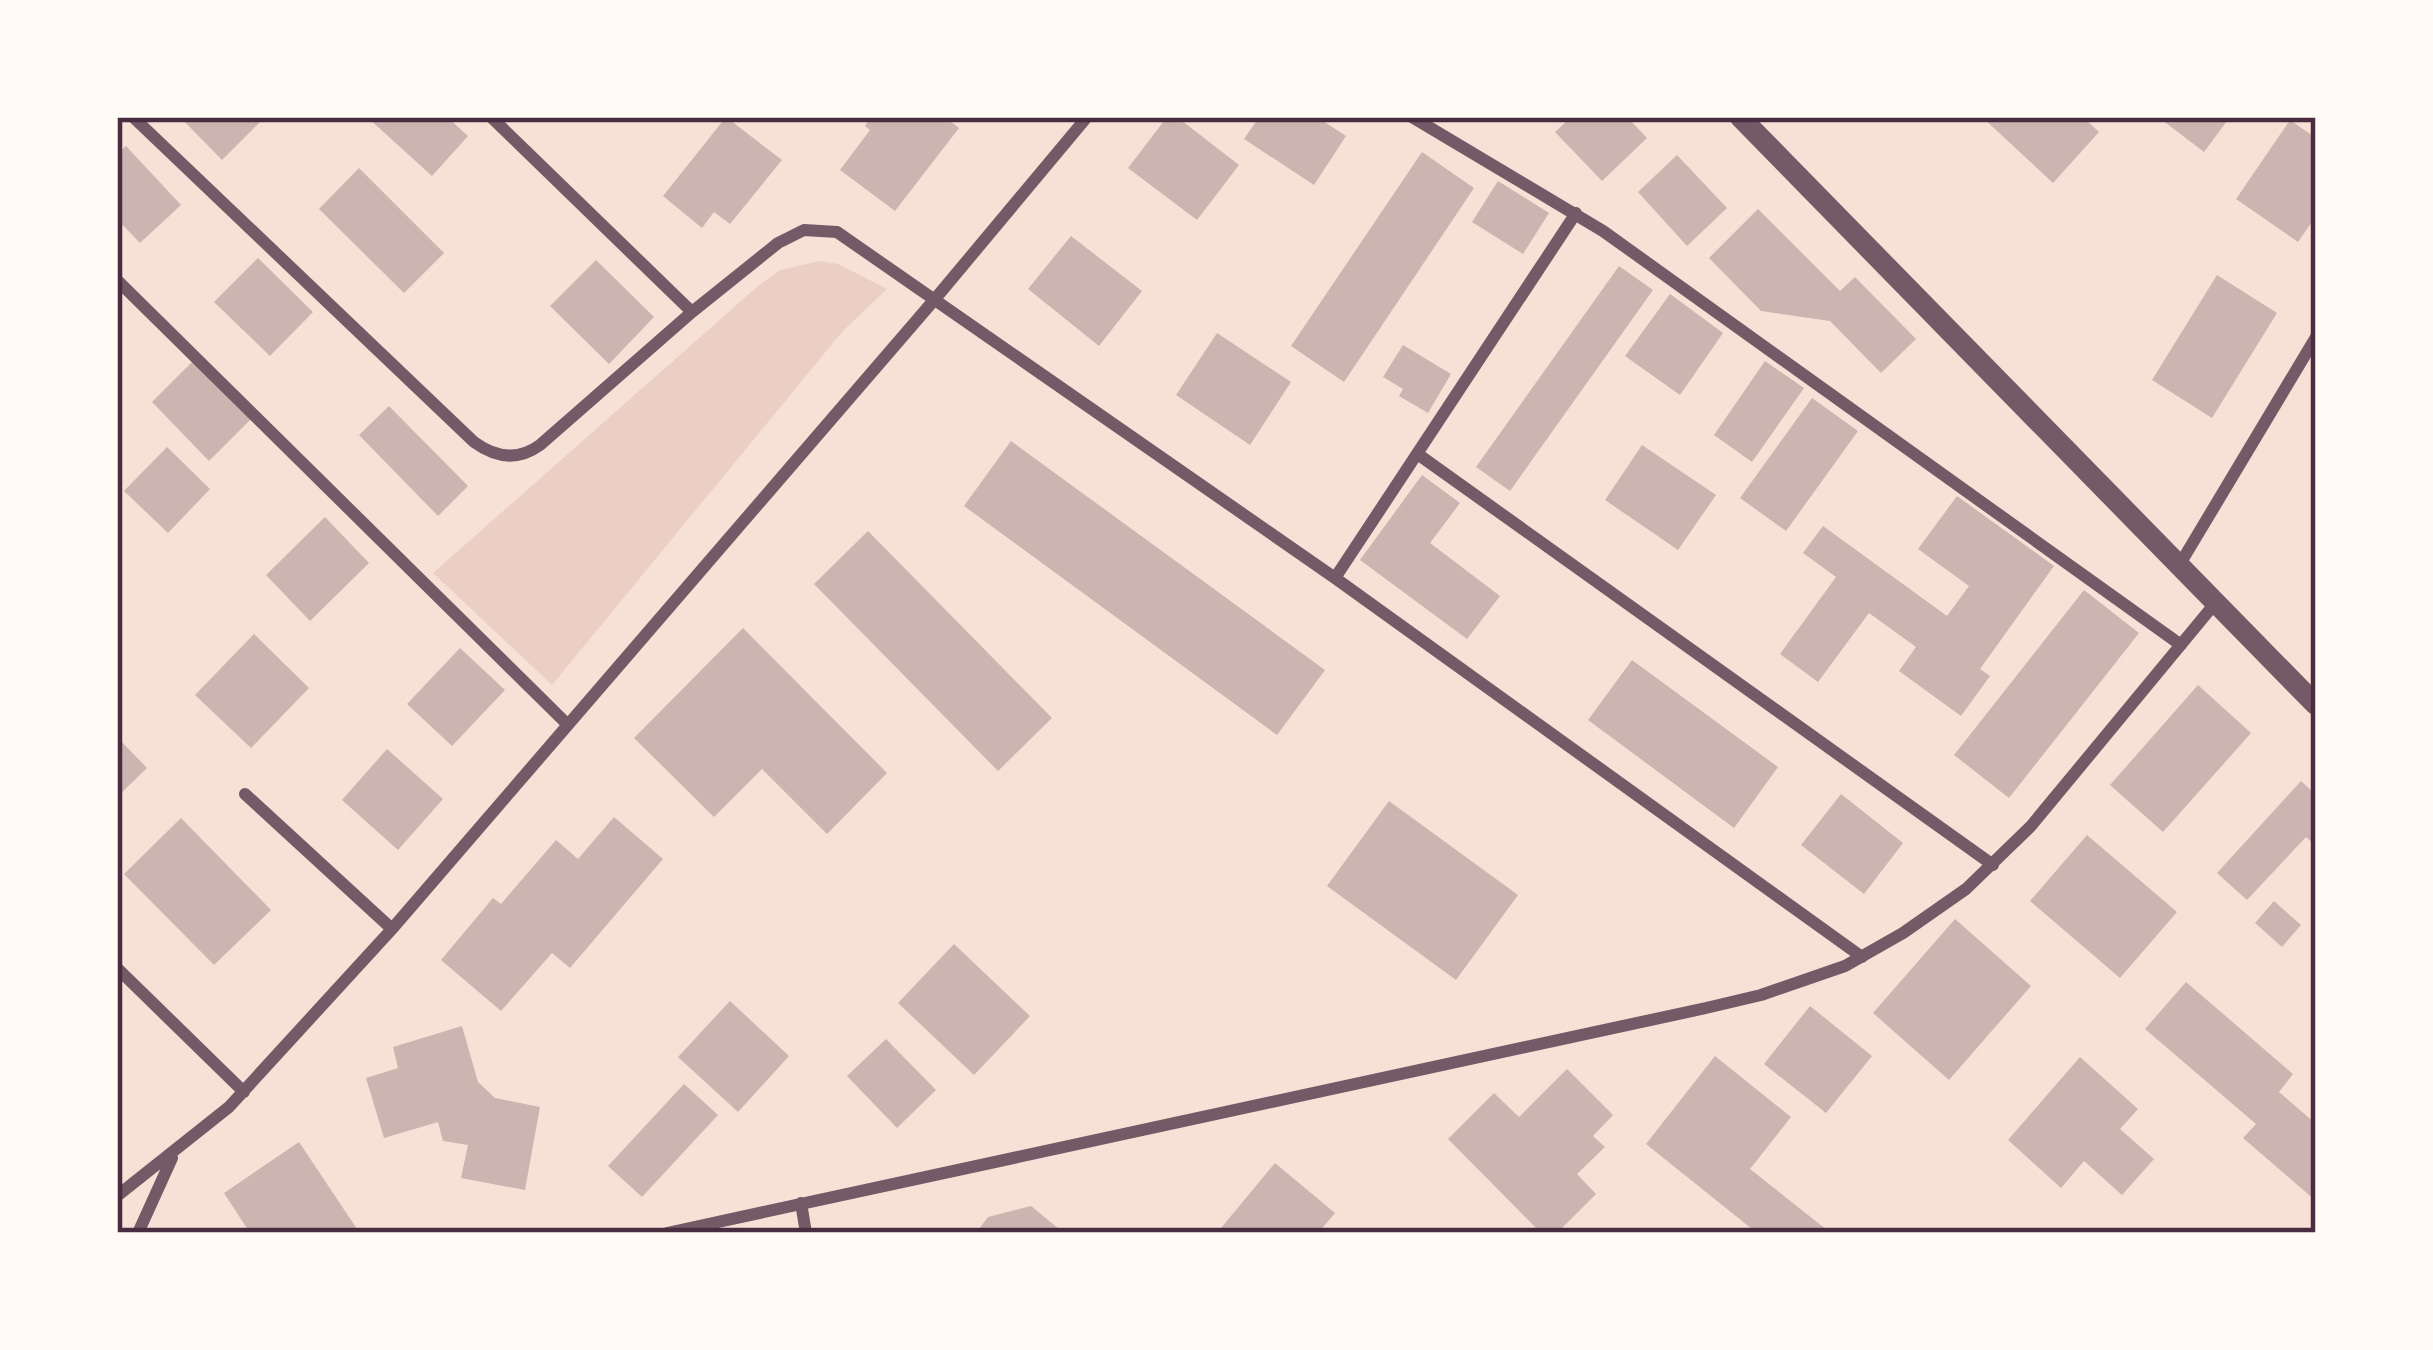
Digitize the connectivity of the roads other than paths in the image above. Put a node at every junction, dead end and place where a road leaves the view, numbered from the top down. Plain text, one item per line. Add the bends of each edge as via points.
1 (133, 117) edge
2 (491, 117) edge
3 (1087, 117) edge
4 (1412, 117) edge
5 (1740, 117) edge
6 (1576, 212) junction
7 (117, 280) edge
8 (935, 299) junction
9 (692, 312) junction
10 (2316, 337) edge
11 (1419, 455) junction
12 (2180, 564) junction
13 (1335, 578) junction
14 (2217, 601) junction
15 (2181, 645) junction
16 (2316, 705) edge
17 (567, 724) junction
18 (245, 794) dead end
19 (1993, 865) junction
20 (392, 929) junction
21 (1862, 957) junction
22 (117, 968) edge
23 (244, 1092) junction
24 (175, 1151) junction
25 (117, 1196) edge
26 (801, 1203) junction
27 (138, 1233) edge
28 (667, 1233) edge
29 (806, 1233) edge

1 - 9 street via 494,454 531,452
2 - 9 street
3 - 8 street
4 - 6 street
5 - 12 street
6 - 11 street
6 - 15 street
7 - 17 street
8 - 9 street via 844,236 820,229 778,243
8 - 13 street
8 - 17 street
10 - 12 street
11 - 13 street
11 - 19 street
12 - 14 street
13 - 21 street
14 - 15 street
14 - 16 street
15 - 19 street
17 - 20 street
18 - 20 street
19 - 21 street
20 - 23 street
21 - 26 street via 1706,1008
22 - 23 street
23 - 24 street
24 - 25 street
24 - 27 street
26 - 28 street
26 - 29 street

